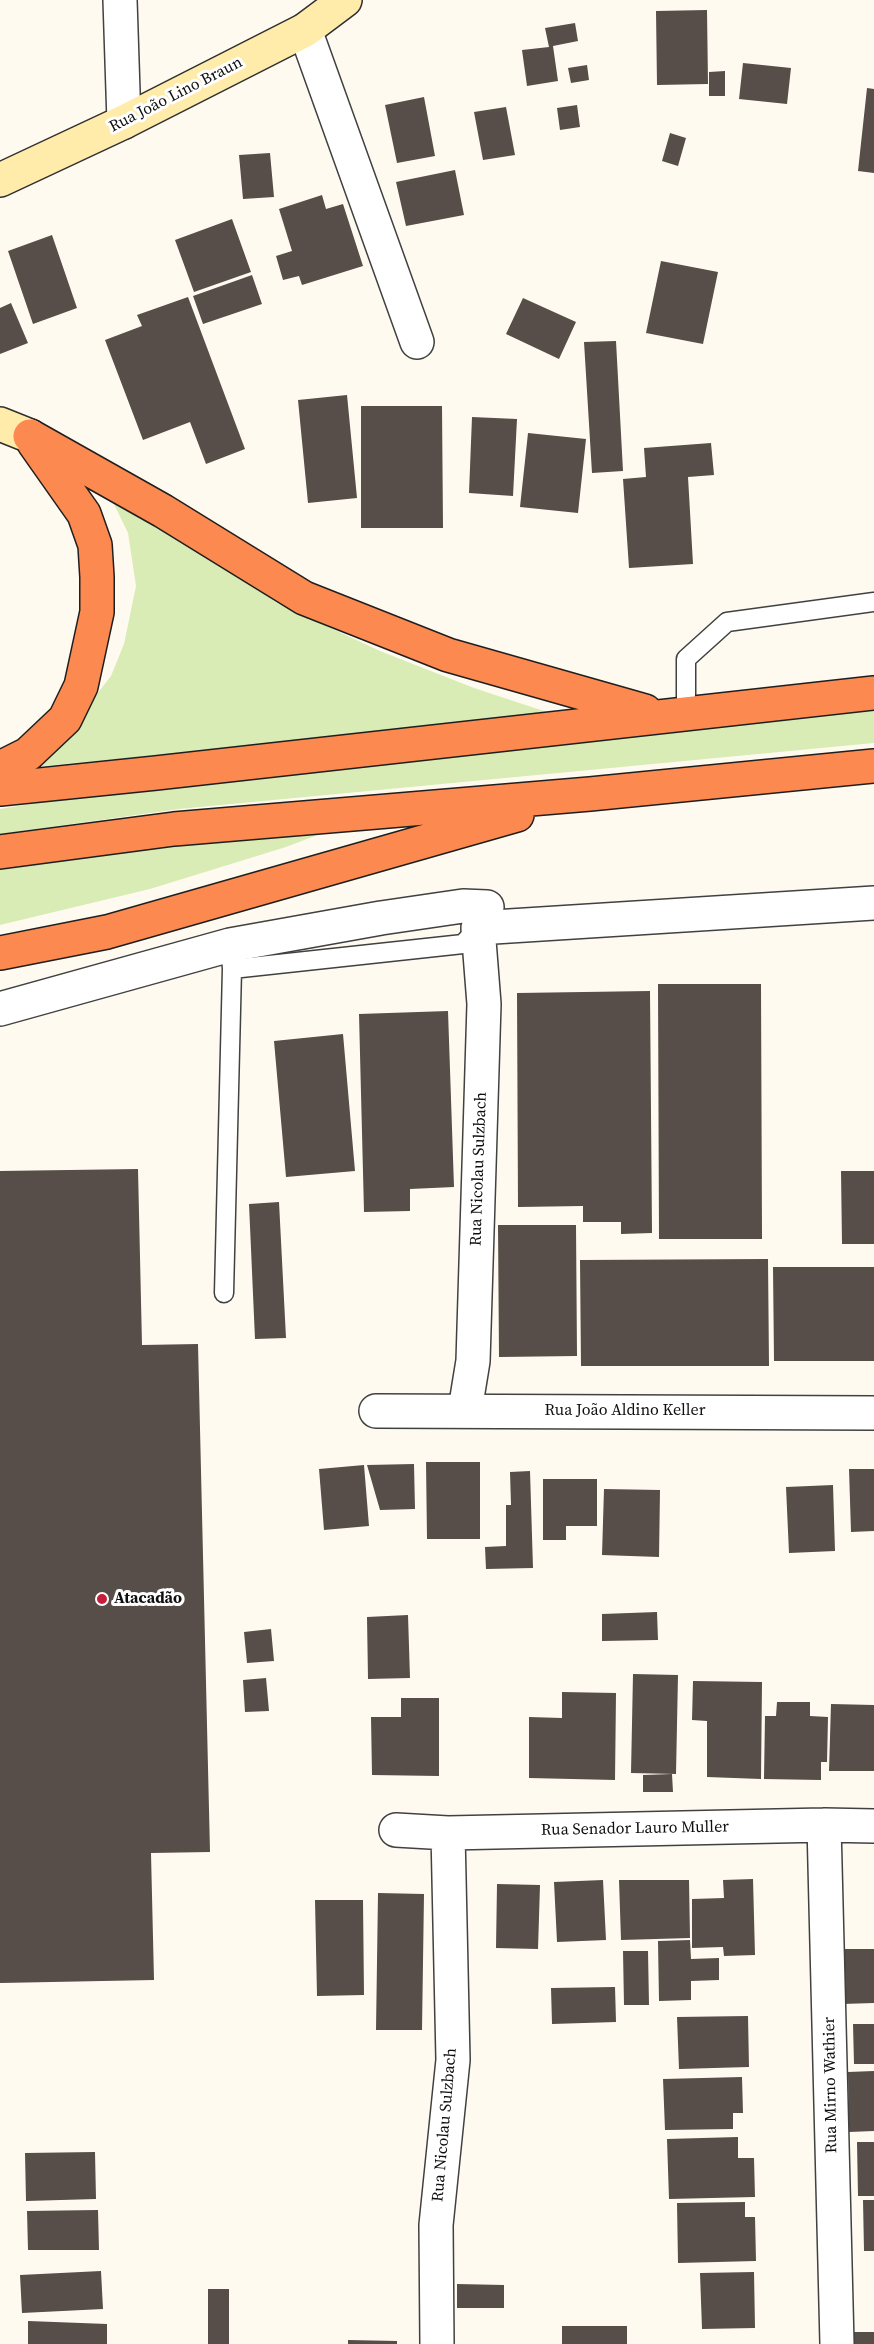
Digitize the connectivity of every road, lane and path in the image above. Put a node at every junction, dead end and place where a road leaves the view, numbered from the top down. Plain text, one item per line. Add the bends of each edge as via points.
1 (120, 0) edge
2 (345, 0) edge
3 (305, 30) junction
4 (124, 122) junction
5 (0, 180) edge
6 (417, 342) dead end
7 (0, 424) edge
8 (30, 436) junction
9 (874, 602) edge
10 (874, 693) edge
11 (674, 714) junction
12 (874, 766) edge
13 (0, 768) edge
14 (0, 789) edge
15 (590, 794) junction
16 (0, 852) edge
17 (874, 903) edge
18 (468, 926) junction
19 (0, 953) edge
20 (231, 957) junction
21 (0, 1009) edge
22 (224, 1293) dead end
23 (465, 1410) junction
24 (376, 1411) dead end
25 (874, 1413) edge
26 (824, 1825) junction
27 (874, 1826) edge
28 (396, 1830) dead end
29 (448, 1833) junction
30 (437, 2344) edge
31 (837, 2344) edge

1 - 4 street
2 - 3 street, Rua João Lino Braun
3 - 4 street, Rua João Lino Braun
3 - 6 street
4 - 5 street, Rua João Lino Braun
7 - 8 street
8 - 11 highway via 163,511 304,598 448,655
8 - 13 highway via 84,514 95,545 97,612 81,686 65,719 28,754
9 - 11 lane via 727,622 686,659
10 - 11 highway
11 - 14 highway
12 - 15 highway
15 - 16 highway via 174,829
15 - 19 highway via 107,932
17 - 18 street
18 - 20 street via 381,918
18 - 23 street, Rua Nicolau Sulzbach via 483,1016 473,1361
20 - 21 street
20 - 22 lane
23 - 24 street, Rua João Aldino Keller
23 - 25 street, Rua João Aldino Keller
26 - 27 street, Rua Senador Lauro Muller
26 - 29 street, Rua Senador Lauro Muller
26 - 31 street, Rua Mirno Wathier
28 - 29 street, Rua Senador Lauro Muller
29 - 30 street, Rua Nicolau Sulzbach via 453,2060 436,2225

